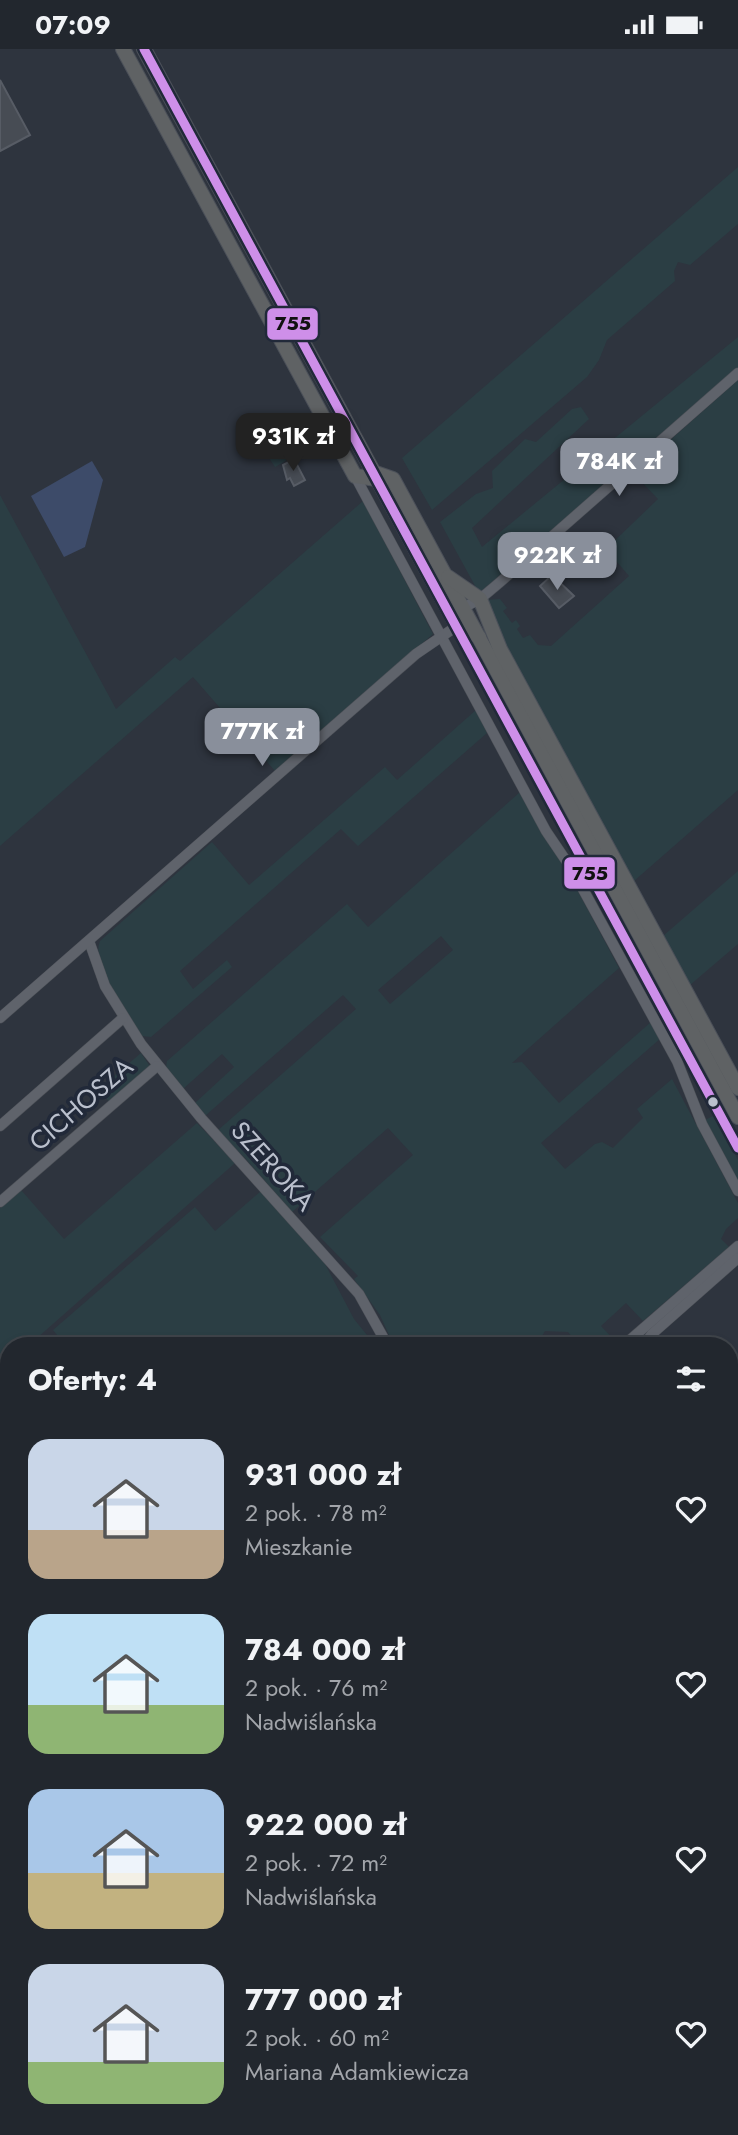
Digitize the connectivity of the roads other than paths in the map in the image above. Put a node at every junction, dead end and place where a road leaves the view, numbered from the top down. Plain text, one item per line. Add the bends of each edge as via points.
1 (123, 49) edge
2 (144, 49) edge
3 (309, 354) junction
4 (738, 373) edge
5 (302, 378) junction
6 (381, 479) junction
7 (357, 480) junction
8 (444, 574) junction
9 (480, 599) junction
10 (447, 607) junction
11 (463, 608) junction
12 (457, 626) junction
13 (441, 635) junction
14 (479, 637) junction
15 (89, 941) junction
16 (0, 1018) edge
17 (123, 1018) junction
18 (157, 1066) junction
19 (738, 1089) edge
20 (738, 1117) edge
21 (0, 1126) edge
22 (738, 1191) edge
23 (0, 1202) edge
24 (738, 1246) edge
25 (738, 1258) edge
26 (383, 1337) edge
27 (633, 1337) edge
28 (649, 1337) edge

1 - 5 highway
2 - 3 highway
3 - 5 highway
3 - 6 highway
4 - 9 street
5 - 7 highway
6 - 7 highway
6 - 8 highway
6 - 10 highway
7 - 13 street
8 - 9 highway
8 - 11 highway
9 - 11 street
9 - 19 highway via 507,661
10 - 11 street
10 - 12 highway
11 - 14 highway
12 - 13 street
12 - 14 highway
13 - 15 street
13 - 22 street via 665,1039 702,1125
14 - 20 highway
15 - 16 street
15 - 17 street, SZEROKA via 105,986
17 - 18 street, SZEROKA
17 - 21 street
18 - 23 street, CICHOSZA
18 - 26 street, SZEROKA via 359,1294
24 - 27 street
25 - 28 street

